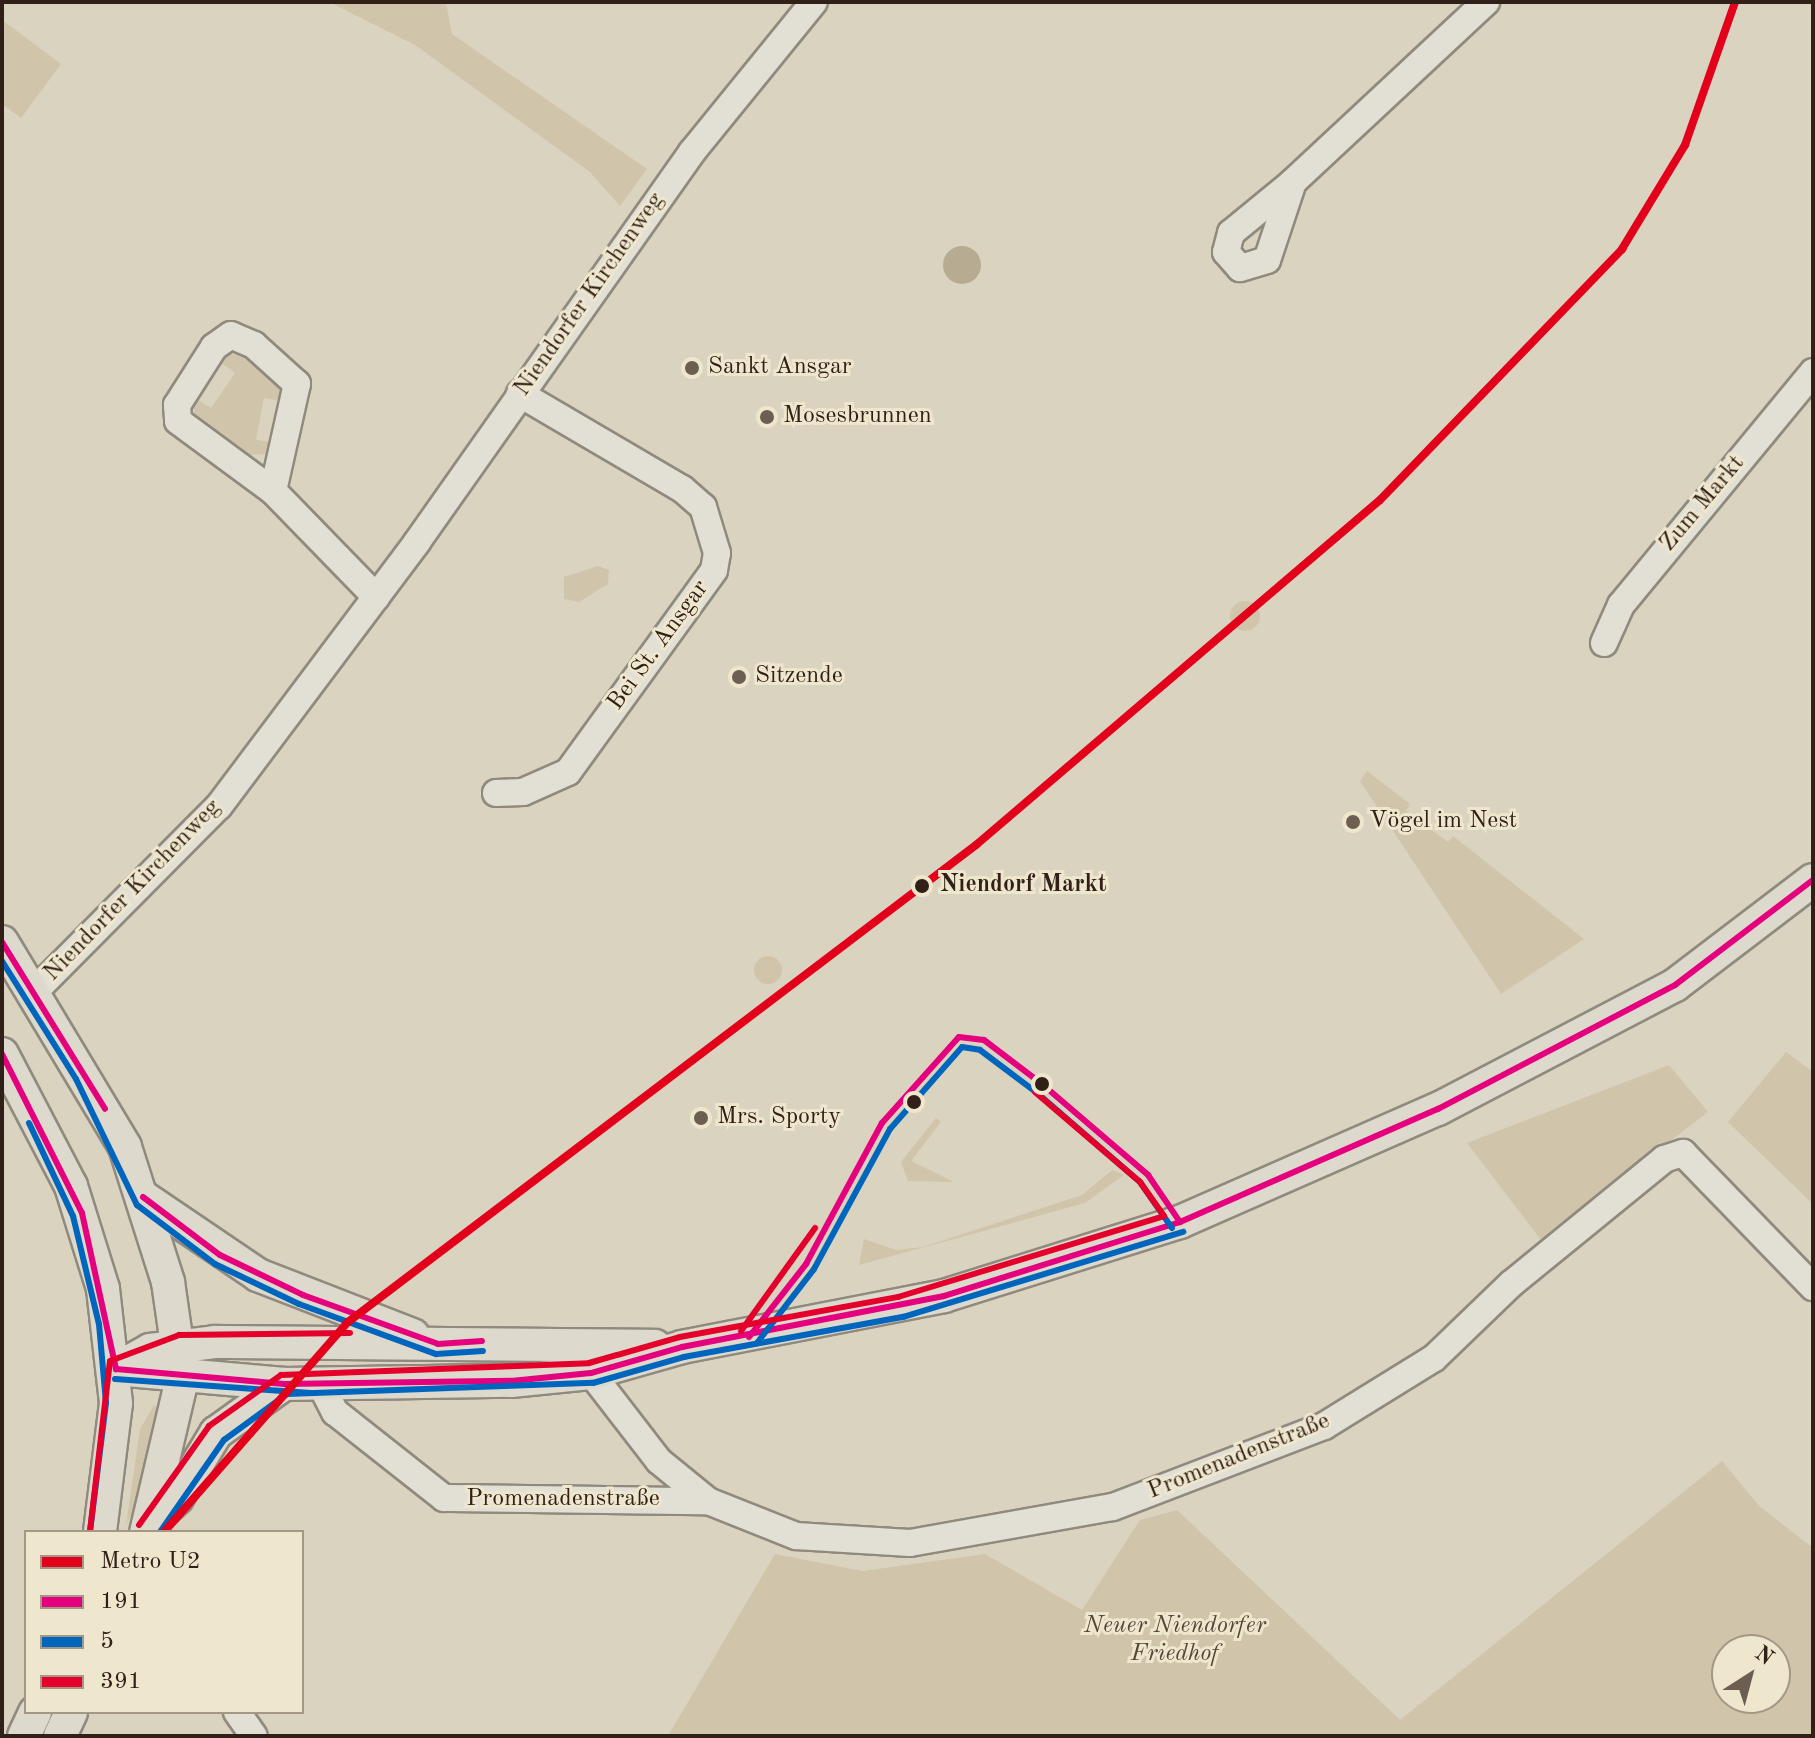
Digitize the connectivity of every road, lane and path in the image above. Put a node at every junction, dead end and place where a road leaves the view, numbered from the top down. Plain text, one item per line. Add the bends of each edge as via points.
1 (814, 2) edge
2 (1486, 2) edge
3 (1293, 182) dead end
4 (1813, 372) edge
5 (520, 394) junction
6 (273, 491) junction
7 (376, 597) junction
8 (1604, 643) dead end
9 (496, 793) dead end
10 (1813, 880) edge
11 (2, 942) edge
12 (34, 992) junction
13 (2, 1054) edge
14 (143, 1197) junction
15 (1813, 1287) edge
16 (438, 1344) junction
17 (180, 1345) junction
18 (682, 1347) junction
19 (116, 1369) junction
20 (591, 1373) junction
21 (182, 1379) junction
22 (320, 1383) junction
23 (284, 1384) junction
24 (708, 1501) junction
25 (147, 1528) edge
26 (100, 1530) edge
27 (34, 1714) edge
28 (70, 1714) edge
29 (238, 1714) edge
30 (24, 1736) edge
31 (60, 1736) edge
32 (254, 1736) edge

1 - 5 street, Niendorfer Kirchenweg via 692,152
2 - 3 street
4 - 8 street, Zum Markt via 1621,605
5 - 7 street, Niendorfer Kirchenweg
5 - 9 street, Bei St. Ansgar via 682,489 703,507 717,553 714,570 568,772 523,792
6 - 6 street via 297,387 279,364 231,335 214,347 185,392 178,421
6 - 7 street
7 - 12 street, Niendorfer Kirchenweg via 219,806
10 - 18 main road via 1651,997 1438,1109 1180,1222 900,1307
11 - 12 main road
12 - 14 main road via 125,1147
13 - 19 main road via 82,1213
14 - 16 main road via 258,1275
14 - 17 main road
15 - 24 street, Promenadenstraße via 1690,1155 1664,1159 1511,1284 1434,1358 1324,1426 1211,1473 1113,1507 910,1543 796,1536
16 - 17 main road
16 - 18 main road
17 - 19 main road
17 - 21 main road
18 - 20 main road
19 - 21 main road
19 - 26 main road
20 - 22 main road
20 - 24 street, Promenadenstraße via 659,1461
21 - 23 main road
21 - 25 main road
22 - 23 main road
22 - 24 street, Promenadenstraße via 335,1412 444,1498
23 - 25 main road via 216,1433 177,1498
27 - 30 main road
28 - 31 main road
29 - 32 street

